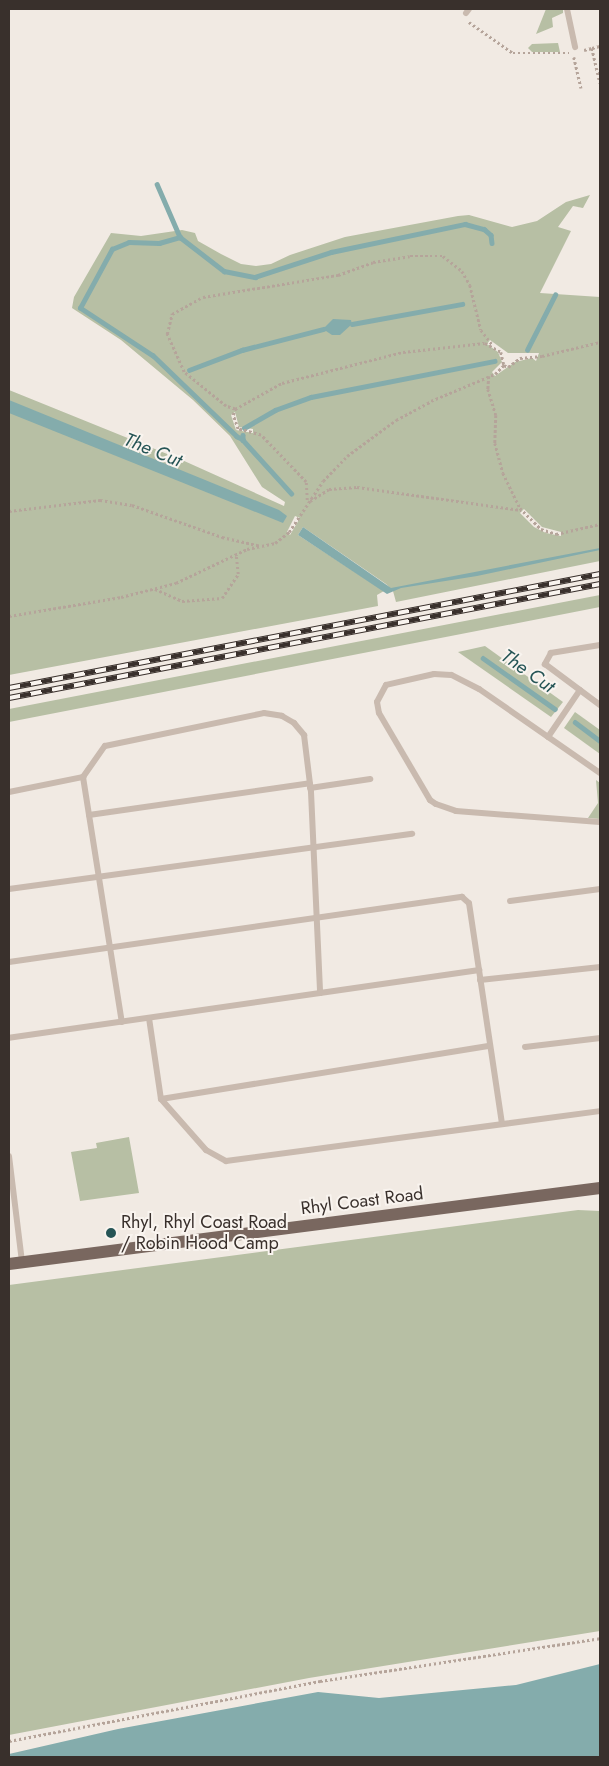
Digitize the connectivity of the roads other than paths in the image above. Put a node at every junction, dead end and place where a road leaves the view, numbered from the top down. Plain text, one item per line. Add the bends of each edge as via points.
1 (567, 9) edge
2 (575, 47) dead end
3 (600, 644) edge
4 (580, 690) junction
5 (600, 705) edge
6 (548, 737) junction
7 (600, 773) edge
8 (83, 777) junction
9 (370, 779) dead end
10 (310, 786) junction
11 (9, 792) edge
12 (89, 815) junction
13 (600, 822) edge
14 (412, 834) dead end
15 (311, 850) junction
16 (99, 876) junction
17 (9, 889) edge
18 (600, 890) edge
19 (510, 901) dead end
20 (315, 917) junction
21 (110, 947) junction
22 (9, 962) edge
23 (600, 967) edge
24 (479, 970) junction
25 (480, 980) junction
26 (320, 994) junction
27 (149, 1018) junction
28 (122, 1022) junction
29 (9, 1038) edge
30 (600, 1038) edge
31 (490, 1046) junction
32 (525, 1047) dead end
33 (161, 1099) junction
34 (600, 1111) edge
35 (502, 1123) junction
36 (9, 1156) edge
37 (11, 1186) edge
38 (600, 1188) edge
39 (22, 1262) junction
40 (9, 1264) edge

1 - 2 lane
3 - 4 lane via 551,653 545,664
4 - 5 lane
4 - 6 lane
6 - 7 lane
6 - 13 lane via 479,689 451,675 434,674 386,685 377,702 379,713 430,800 436,804 456,810
8 - 10 lane via 105,746 264,713 294,722 304,735
8 - 11 lane
8 - 12 lane
9 - 10 lane
10 - 12 lane
10 - 15 lane
12 - 16 lane
14 - 15 lane
15 - 16 lane
15 - 20 lane
16 - 17 lane
16 - 21 lane
18 - 19 lane
20 - 21 lane
20 - 24 lane via 462,897 469,903
20 - 26 lane
21 - 22 lane
21 - 28 lane
23 - 25 lane
24 - 25 lane
24 - 26 lane
25 - 31 lane
26 - 27 lane
27 - 28 lane
27 - 33 lane
28 - 29 lane
30 - 32 lane
31 - 33 lane
31 - 35 lane
33 - 35 lane via 206,1150 226,1161
34 - 35 lane
36 - 37 lane
37 - 39 lane
38 - 39 main road, Rhyl Coast Road
39 - 40 main road, Rhyl Coast Road

